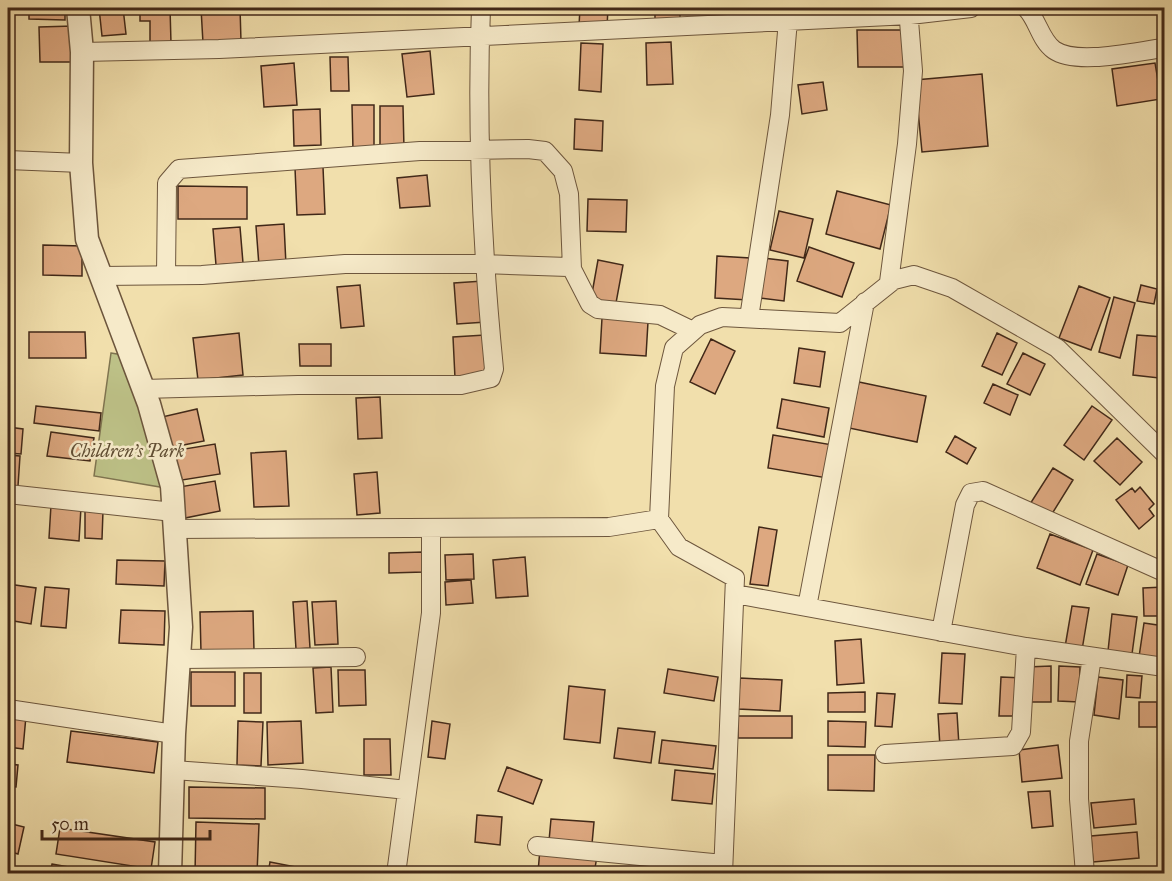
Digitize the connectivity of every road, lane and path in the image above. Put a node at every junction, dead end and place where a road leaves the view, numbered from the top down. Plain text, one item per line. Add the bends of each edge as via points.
1 (78, 8) edge
2 (481, 8) edge
3 (971, 8) edge
4 (1031, 10) edge
5 (909, 11) edge
6 (789, 14) edge
7 (480, 36) junction
8 (1164, 48) edge
9 (82, 52) junction
10 (478, 150) junction
11 (8, 160) edge
12 (81, 163) junction
13 (483, 264) junction
14 (572, 269) junction
15 (100, 276) junction
16 (166, 276) junction
17 (889, 282) junction
18 (865, 302) junction
19 (749, 318) junction
20 (693, 331) junction
21 (143, 389) junction
22 (1164, 453) edge
23 (8, 494) edge
24 (659, 519) junction
25 (173, 520) junction
26 (431, 528) junction
27 (1164, 572) edge
28 (735, 594) junction
29 (807, 607) junction
30 (941, 632) junction
31 (1026, 647) junction
32 (356, 657) dead end
33 (1092, 657) junction
34 (179, 659) junction
35 (1164, 667) edge
36 (8, 709) edge
37 (174, 734) junction
38 (885, 754) dead end
39 (173, 770) junction
40 (407, 790) junction
41 (537, 846) dead end
42 (723, 869) edge
43 (170, 873) edge
44 (396, 873) edge
45 (1084, 873) edge

1 - 9 street
2 - 7 street
3 - 5 street
4 - 8 street via 1046,41 1054,50 1070,56
5 - 6 street
5 - 17 street via 913,71
6 - 7 street
6 - 19 street via 780,115
7 - 9 street
7 - 10 street
9 - 12 street
10 - 13 street
10 - 14 street via 545,151 555,160 563,171 569,194
10 - 16 street via 179,169 167,183
11 - 12 street
12 - 15 street via 87,239
13 - 14 street
13 - 16 street via 345,264
13 - 21 street via 494,369 491,378 483,382 461,386
14 - 20 street via 590,304 597,309 660,315
15 - 16 street
15 - 21 street
17 - 18 street
17 - 22 street via 914,275 952,288 1057,348
18 - 19 street via 840,323
18 - 29 street
19 - 20 street via 722,317
20 - 24 street via 674,348 664,386
21 - 25 street via 172,486
23 - 25 street
24 - 26 street via 609,527
24 - 28 street via 680,547 735,578
25 - 26 street
25 - 34 street via 181,627
26 - 40 street via 431,613
27 - 30 street via 983,491 971,493 965,505
28 - 29 street
28 - 42 street
29 - 30 street
30 - 31 street
31 - 33 street
31 - 38 street via 1021,732 1013,746
32 - 34 street
33 - 35 street
33 - 45 street via 1079,741
34 - 37 street
36 - 37 street
37 - 39 street
39 - 40 street via 302,778
39 - 43 street
40 - 44 street
41 - 42 street

